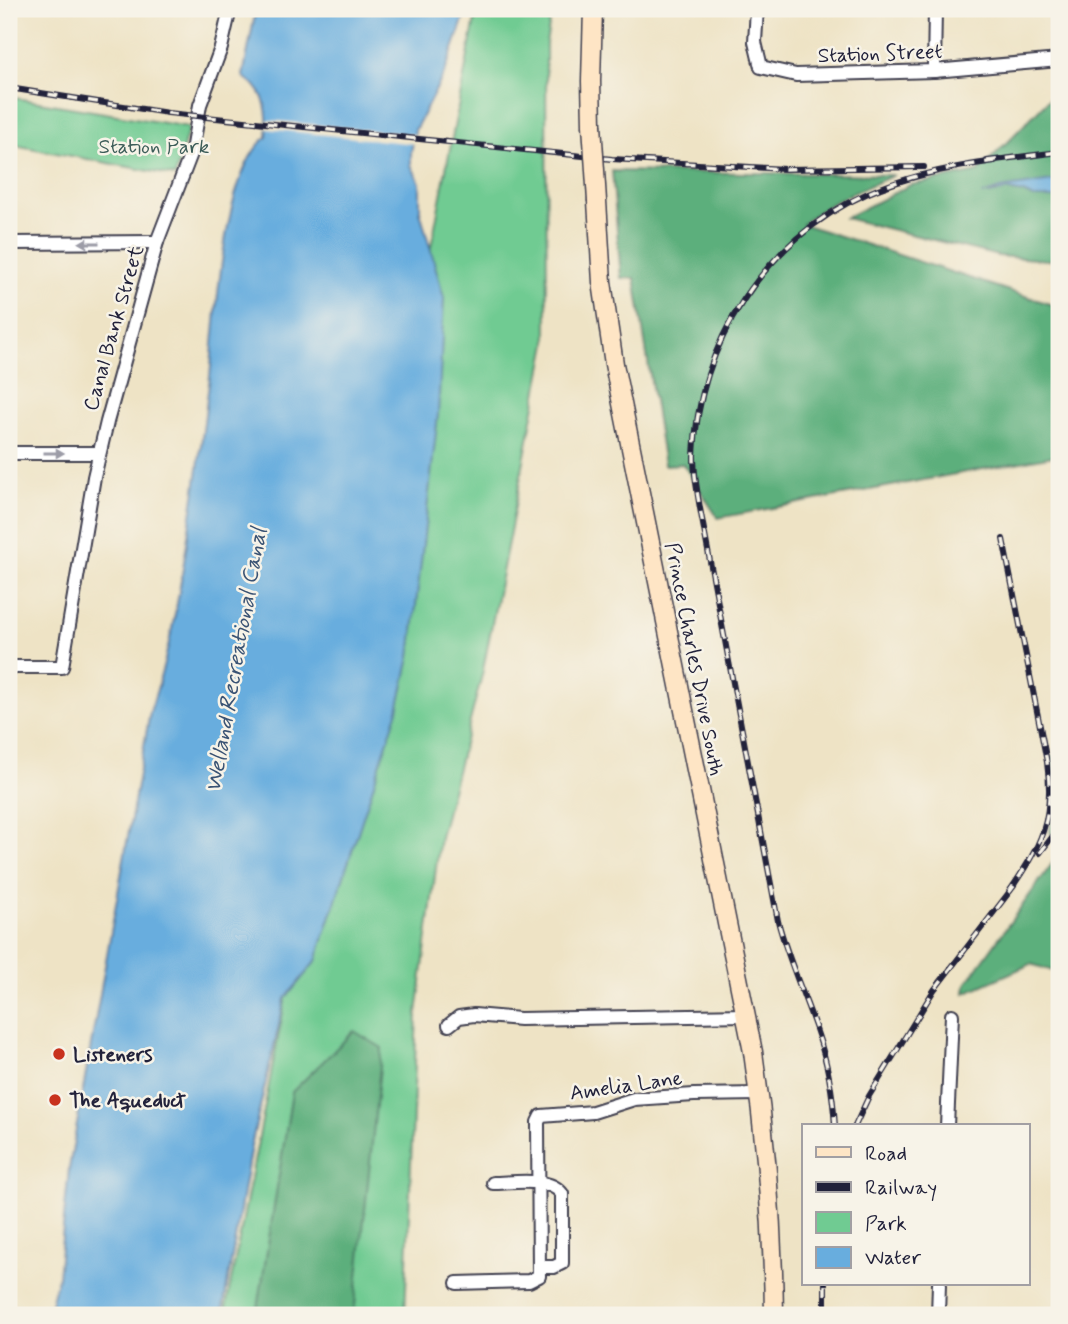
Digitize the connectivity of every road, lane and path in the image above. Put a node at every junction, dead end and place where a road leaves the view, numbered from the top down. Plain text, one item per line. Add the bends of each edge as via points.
1 (230, 9) edge
2 (593, 9) edge
3 (757, 9) edge
4 (935, 9) edge
5 (1059, 60) edge
6 (934, 71) junction
7 (157, 242) junction
8 (9, 243) edge
9 (9, 453) edge
10 (99, 453) junction
11 (9, 667) edge
12 (746, 1015) junction
13 (952, 1015) dead end
14 (449, 1025) dead end
15 (759, 1094) junction
16 (947, 1124) edge
17 (493, 1183) dead end
18 (539, 1183) junction
19 (539, 1267) junction
20 (457, 1283) dead end
21 (939, 1286) edge
22 (774, 1315) edge
23 (938, 1315) edge

1 - 7 street, Canal Bank Street via 200,105 192,150
2 - 12 main road, Prince Charles Drive South, bridge via 592,125 602,282 614,365
3 - 6 street, Station Street via 755,43 761,67 796,75
4 - 6 street
5 - 6 street, Station Street
7 -> 8 street
7 - 10 street, Canal Bank Street
9 -> 10 street
10 - 11 street, Canal Bank Street via 62,667
12 - 14 street via 534,1019 474,1015 458,1017
12 - 15 main road, Prince Charles Drive South
13 - 16 street
15 - 18 street, Amelia Lane via 634,1099 593,1112 541,1116
15 - 22 main road, Prince Charles Drive South
17 - 18 street
18 - 19 street
18 - 19 street via 559,1189 564,1203 562,1263
19 - 20 street via 539,1276 532,1281
21 - 23 street

